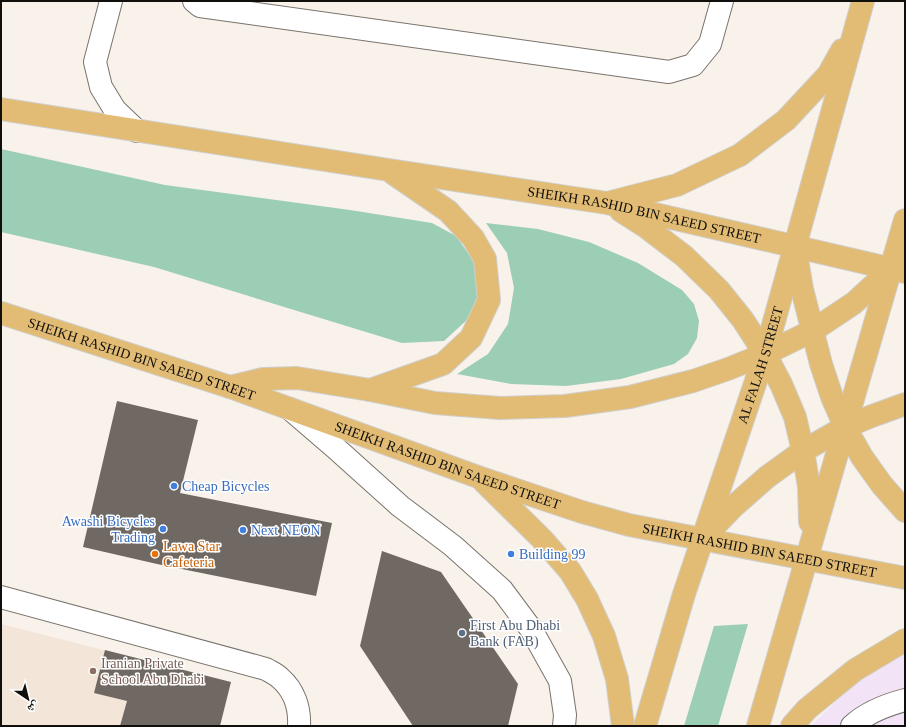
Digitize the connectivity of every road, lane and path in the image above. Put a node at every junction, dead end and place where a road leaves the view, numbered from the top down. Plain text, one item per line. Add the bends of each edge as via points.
1 (111, 1) edge
2 (194, 1) edge
3 (722, 1) edge
4 (861, 11) edge
5 (1, 109) edge
6 (137, 131) junction
7 (388, 170) junction
8 (607, 203) junction
9 (905, 220) edge
10 (795, 246) junction
11 (898, 270) edge
12 (1, 313) edge
13 (812, 331) junction
14 (765, 354) junction
15 (230, 387) junction
16 (370, 390) junction
17 (905, 404) edge
18 (287, 407) junction
19 (845, 427) junction
20 (804, 451) junction
21 (481, 478) junction
22 (905, 511) edge
23 (702, 539) junction
24 (806, 559) junction
25 (905, 578) edge
26 (1, 597) edge
27 (905, 640) edge
28 (905, 700) edge
29 (299, 726) edge
30 (564, 726) edge
31 (623, 726) edge
32 (645, 726) edge
33 (758, 726) edge
34 (792, 726) edge
35 (852, 726) edge

1 - 6 street via 95,62 101,87 115,110
2 - 3 street via 200,6 669,72 693,65 710,44
4 - 8 main road via 828,75 786,120 740,155 676,185
4 - 10 main road, AL FALAH STREET
5 - 6 main road, SHEIKH RASHID BIN SAEED STREET
6 - 7 main road, SHEIKH RASHID BIN SAEED STREET
7 - 8 main road, SHEIKH RASHID BIN SAEED STREET
7 - 16 main road via 448,211 473,238 485,259 489,300 471,338 443,364
8 - 10 main road, SHEIKH RASHID BIN SAEED STREET
8 - 14 main road via 646,227 684,256 719,290
9 - 11 main road
10 - 11 main road, SHEIKH RASHID BIN SAEED STREET
10 - 13 main road
10 - 14 main road, AL FALAH STREET
11 - 13 main road
11 - 19 main road
12 - 15 main road, SHEIKH RASHID BIN SAEED STREET
13 - 14 main road
13 - 19 main road via 823,371
14 - 16 main road via 693,381 630,397 565,406 500,408 442,404
14 - 20 main road via 795,417
14 - 23 main road, AL FALAH STREET
15 - 16 main road via 264,379 297,378
15 - 18 main road, SHEIKH RASHID BIN SAEED STREET
17 - 19 main road
18 - 21 main road, SHEIKH RASHID BIN SAEED STREET
18 - 30 street via 400,506 453,546 502,590 531,629 560,681
19 - 20 main road
19 - 22 main road via 862,457
19 - 24 main road
20 - 23 main road via 767,477
20 - 24 main road via 810,516
21 - 23 main road, SHEIKH RASHID BIN SAEED STREET via 628,525
21 - 31 main road via 542,539 570,572 587,599 604,636 616,678
23 - 24 main road, SHEIKH RASHID BIN SAEED STREET
23 - 32 main road, AL FALAH STREET
24 - 25 main road, SHEIKH RASHID BIN SAEED STREET
24 - 33 main road
26 - 29 street via 266,669 290,688 300,716
27 - 34 main road via 855,670 807,709
28 - 35 street via 873,711

